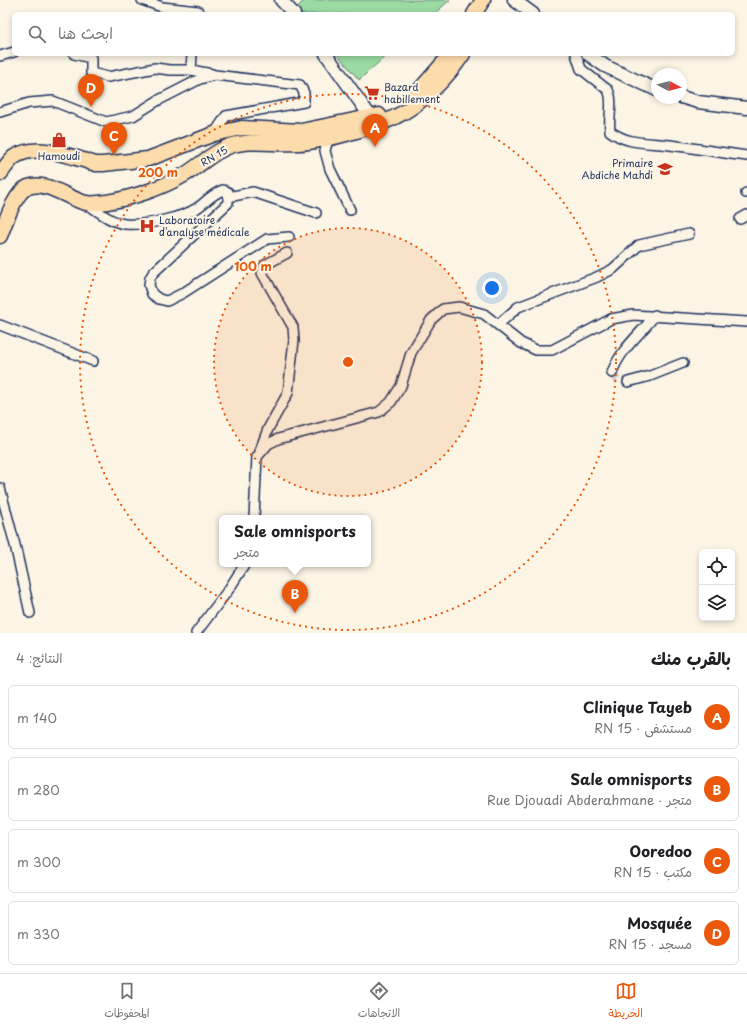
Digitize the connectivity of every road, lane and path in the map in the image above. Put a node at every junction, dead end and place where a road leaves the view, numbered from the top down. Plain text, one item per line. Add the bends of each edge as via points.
1 (142, 0) edge
2 (282, 0) edge
3 (484, 0) edge
4 (488, 0) edge
5 (514, 0) edge
6 (198, 12) edge
7 (292, 12) edge
8 (475, 12) edge
9 (485, 12) edge
10 (530, 12) edge
11 (12, 53) edge
12 (0, 56) edge
13 (82, 56) edge
14 (192, 56) edge
15 (327, 56) edge
16 (449, 56) edge
17 (462, 56) edge
18 (577, 56) edge
19 (591, 56) edge
20 (191, 70) junction
21 (215, 75) junction
22 (651, 87) edge
23 (687, 99) edge
24 (747, 108) edge
25 (0, 112) edge
26 (373, 121) junction
27 (214, 134) junction
28 (328, 139) junction
29 (747, 156) edge
30 (0, 174) edge
31 (228, 197) junction
32 (86, 203) junction
33 (350, 210) dead end
34 (316, 213) dead end
35 (689, 234) dead end
36 (0, 236) edge
37 (289, 237) dead end
38 (288, 253) dead end
39 (656, 315) junction
40 (747, 322) edge
41 (499, 324) junction
42 (0, 325) edge
43 (93, 361) dead end
44 (683, 363) dead end
45 (612, 373) dead end
46 (628, 382) tunnel mouth
47 (257, 457) junction
48 (0, 488) edge
49 (254, 515) edge
50 (243, 567) edge
51 (30, 613) dead end
52 (196, 633) edge

1 - 6 street via 162,7 198,10
2 - 7 main road
3 - 8 main road
4 - 9 main road
5 - 10 main road
11 - 12 street
13 - 20 street via 91,58 91,73 108,77 155,68
14 - 20 street
15 - 26 main road
16 - 26 main road, RN 15 via 415,95
17 - 26 main road, RN 15 via 448,74 413,106 396,117
18 - 29 street via 581,69 611,95 608,120 610,131 618,138 632,142
19 - 22 main road via 605,66
20 - 21 street
21 - 25 street via 200,79 133,116 106,122 53,101 29,103
21 - 27 street via 300,85 304,93 304,102 226,116
23 - 24 main road
26 - 27 main road, RN 15 via 300,131 242,128
26 - 28 main road, RN 15
27 - 30 main road, RN 15 via 148,159 103,164 52,152 30,152 13,158
28 - 32 main road, RN 15 via 295,144 239,144 214,154 172,182 108,202
28 - 33 street via 325,151 330,169
31 - 32 street via 228,192 223,190 214,193 197,208 168,220 126,224 108,218
31 - 34 street via 253,192
31 - 37 street via 228,202 215,216 153,273 149,285 152,294 166,301 268,239
32 - 36 main road, RN 15 via 47,188 29,187 18,196
35 - 41 street via 639,246 613,269 518,307
38 - 47 street via 265,265 262,273 293,326 294,340 288,393 268,429
39 - 40 street
39 - 41 street via 633,315 611,319 552,350 536,350 521,343
39 - 45 street via 629,344
41 - 47 street via 484,314 459,307 443,309 431,320 411,353 401,386 391,402 379,412 278,439 268,444
42 - 43 street
44 - 46 street
47 - 49 street
48 - 51 street
50 - 52 street

